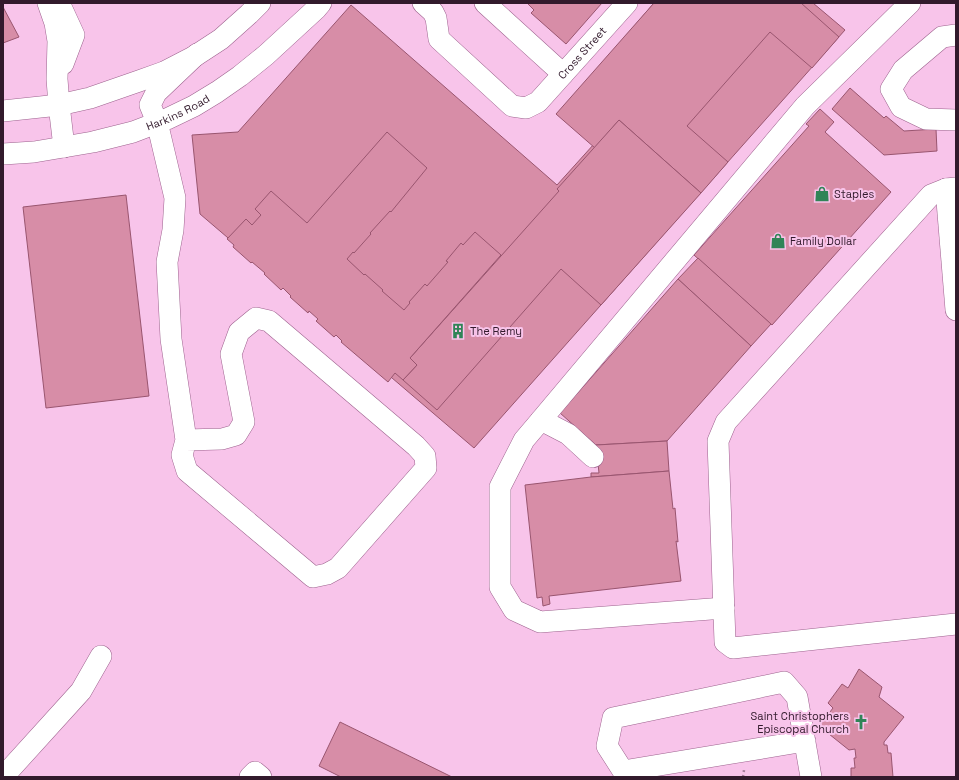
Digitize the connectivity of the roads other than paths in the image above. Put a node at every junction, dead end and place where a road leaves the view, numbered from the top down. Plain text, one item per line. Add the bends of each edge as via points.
1 (260, 3) edge
2 (321, 3) edge
3 (485, 3) edge
4 (627, 3) edge
5 (910, 3) edge
6 (49, 4) edge
7 (432, 6) edge
8 (956, 35) edge
9 (197, 54) junction
10 (563, 74) junction
11 (59, 104) junction
12 (3, 111) edge
13 (956, 120) edge
14 (157, 122) junction
15 (64, 147) junction
16 (3, 154) edge
17 (951, 188) edge
18 (956, 310) edge
19 (541, 420) junction
20 (186, 440) junction
21 (593, 457) dead end
22 (724, 608) junction
23 (956, 624) edge
24 (101, 656) dead end
25 (805, 741) junction
26 (4, 777) edge
27 (250, 777) edge
28 (261, 777) edge
29 (811, 777) edge

1 - 9 street via 221,39
2 - 14 street, Harkins Road via 240,76 194,106
3 - 10 street
4 - 10 street, Cross Street
5 - 19 street via 805,106
6 - 11 street via 62,9 74,36 57,79
7 - 10 street, Cross Street via 439,39 512,106 526,108 538,102
8 - 13 street via 942,37 903,70 891,89 901,107 926,119
9 - 11 street via 139,82 90,98
9 - 14 street via 156,94 150,105
11 - 12 street
11 - 15 street
14 - 15 street, Harkins Road via 133,132
14 - 20 street via 175,198 167,262 171,339
15 - 16 street, Harkins Road
17 - 18 street
17 - 22 street via 931,195 726,422 718,441
19 - 21 street via 568,434
19 - 22 street via 524,440 500,487 500,587 514,610 540,622
20 - 20 street via 182,455 187,471 313,577 338,568 426,468 425,456 416,446 269,321 256,318 239,332 231,354 244,422 236,435 222,439
22 - 23 street via 725,642 733,648
24 - 26 street via 81,691
25 - 25 street via 797,696 784,682 613,718 607,746 623,771
25 - 29 street
27 - 28 street via 255,772

